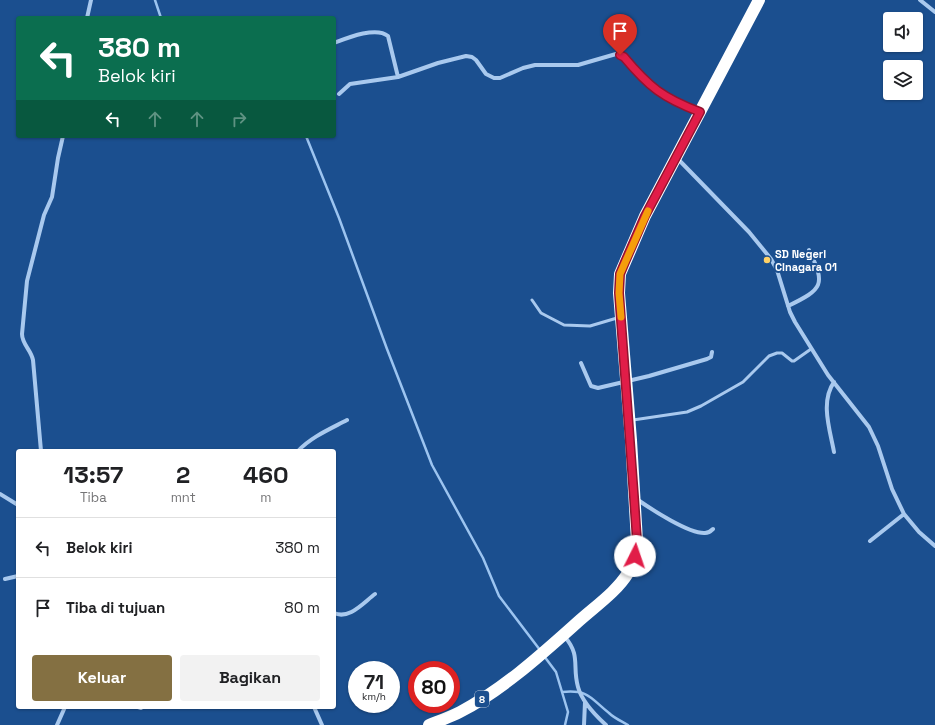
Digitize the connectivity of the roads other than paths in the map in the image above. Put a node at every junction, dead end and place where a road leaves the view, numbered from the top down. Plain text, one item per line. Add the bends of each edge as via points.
1 (91, 0) edge
2 (759, 0) edge
3 (920, 0) edge
4 (935, 12) edge
5 (87, 16) edge
6 (336, 42) edge
7 (398, 77) junction
8 (339, 94) dead end
9 (700, 112) junction
10 (63, 138) edge
11 (675, 157) junction
12 (808, 250) dead end
13 (532, 300) dead end
14 (788, 306) junction
15 (621, 317) junction
16 (811, 349) junction
17 (712, 352) dead end
18 (581, 363) dead end
19 (626, 381) junction
20 (834, 382) junction
21 (347, 420) dead end
22 (629, 421) junction
23 (41, 449) edge
24 (300, 449) edge
25 (834, 452) dead end
26 (0, 494) edge
27 (634, 497) junction
28 (16, 504) edge
29 (904, 514) junction
30 (713, 529) dead end
31 (870, 541) dead end
32 (935, 546) edge
33 (16, 576) edge
34 (5, 579) dead end
35 (375, 594) dead end
36 (336, 614) edge
37 (561, 636) junction
38 (585, 702) junction
39 (64, 709) edge
40 (315, 709) edge
41 (57, 725) edge
42 (322, 725) edge
43 (429, 725) edge
44 (584, 725) edge
45 (606, 725) edge

1 - 5 street
2 - 9 highway, 8
3 - 4 street
6 - 7 street via 350,37 384,32 388,36
7 - 8 street via 350,84
7 - 9 street via 466,56 476,60 486,74 500,78 535,65 578,65 616,54 624,57 643,79 665,97
9 - 11 highway, 8
10 - 23 street via 52,197 44,215 27,281 22,334 22,340 32,354 33,360
11 - 14 street via 764,249 777,270
11 - 15 highway, 8 via 622,268 619,284
12 - 14 street via 820,282 810,295
13 - 15 lane via 541,313 564,325 590,326
14 - 16 street
15 - 19 highway, 8
16 - 20 street
16 - 22 lane via 794,361 782,353 770,356 743,382 687,412
17 - 19 street via 711,357 707,359
18 - 19 street via 593,388
19 - 22 highway, 8
20 - 25 street via 828,396 827,410
20 - 29 street via 869,427
21 - 24 street
22 - 27 highway, 8
26 - 28 street
27 - 30 street via 658,514 688,528 704,533
27 - 37 highway, 8 via 637,541 629,571 610,594
29 - 31 street
29 - 32 street
33 - 34 street
35 - 36 street via 348,614 342,616
37 - 38 street via 571,644 574,651 578,688
37 - 43 highway, 8 via 529,664 474,704
38 - 44 street
38 - 45 street
39 - 41 street
40 - 42 street

